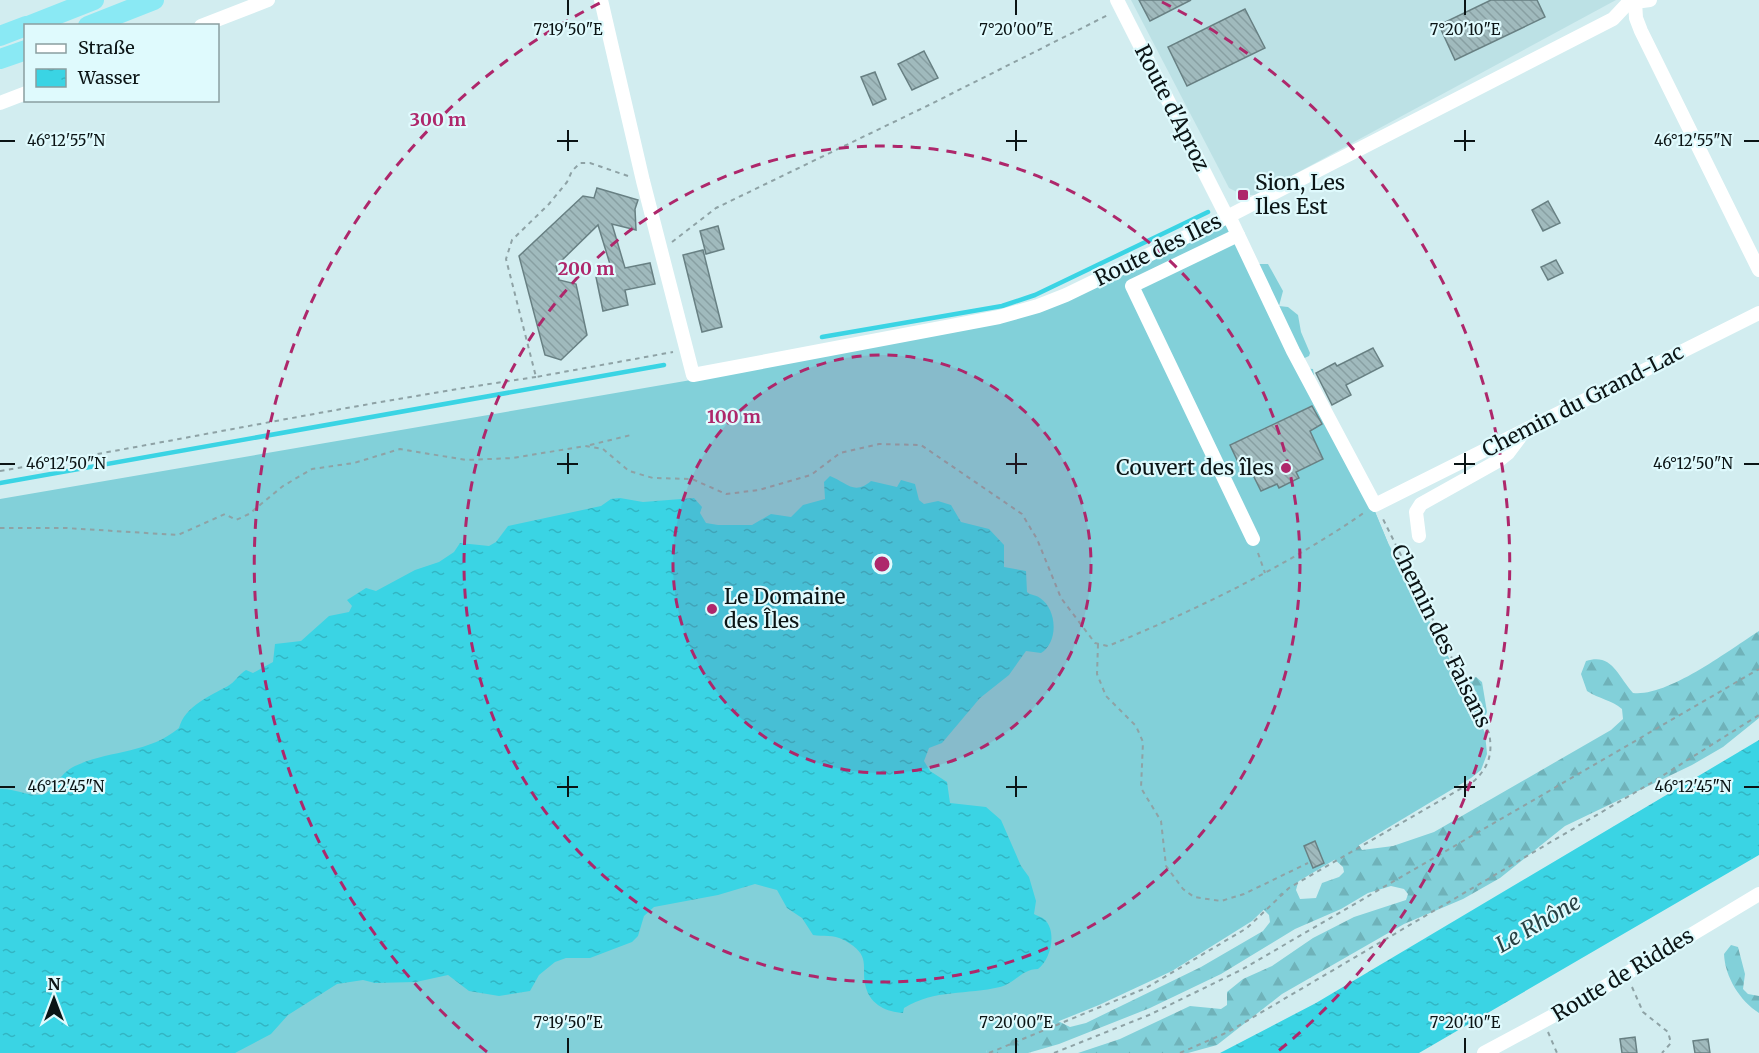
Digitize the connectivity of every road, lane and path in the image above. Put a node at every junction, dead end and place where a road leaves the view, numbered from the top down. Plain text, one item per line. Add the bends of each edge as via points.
1 (94, 0) edge
2 (154, 0) edge
3 (268, 0) edge
4 (601, 0) edge
5 (1650, 0) edge
6 (1631, 1) edge
7 (1119, 4) edge
8 (32, 24) edge
9 (93, 24) edge
10 (206, 24) edge
11 (24, 27) edge
12 (0, 36) edge
13 (24, 51) edge
14 (0, 59) edge
15 (24, 94) edge
16 (0, 103) edge
17 (642, 181) junction
18 (1228, 216) junction
19 (1238, 235) junction
20 (661, 252) junction
21 (1759, 270) edge
22 (1759, 313) edge
23 (686, 350) junction
24 (536, 377) junction
25 (1524, 431) junction
26 (631, 435) dead end
27 (587, 446) junction
28 (0, 471) edge
29 (1375, 504) junction
30 (0, 528) edge
31 (1419, 536) dead end
32 (1253, 539) joint
33 (1265, 573) junction
34 (1098, 644) junction
35 (1759, 669) edge
36 (1759, 715) edge
37 (1308, 863) dead end
38 (1759, 894) edge
39 (1625, 974) junction
40 (1544, 1021) junction
41 (988, 1053) edge
42 (1054, 1053) edge
43 (1180, 1053) edge
44 (1484, 1053) edge
45 (1557, 1053) edge
46 (1662, 1053) edge

1 - 8 highway
2 - 9 highway
3 - 10 street
4 - 17 street
5 - 6 street
6 - 18 street, Route des Iles via 1613,19
6 - 21 street via 1641,31
7 - 18 street, Route d'Aproz
7 - 20 path via 919,111 716,208
11 - 12 highway
13 - 14 highway
15 - 16 street
17 - 20 street
17 - 24 path via 580,163 549,204 512,240 506,259
18 - 19 street
18 - 23 street, Route des Iles via 1066,295 1017,313 693,375
19 - 29 street via 1293,351
19 - 32 street via 1132,286
20 - 23 street
22 - 25 street, Chemin du Grand-Lac
23 - 24 path
24 - 28 path via 412,395
25 - 29 street, Chemin du Grand-Lac
25 - 31 street via 1498,461 1421,504 1416,512
26 - 27 path
27 - 30 path via 513,458 466,460 400,449 354,463 312,469 283,486 249,514 236,520 225,514 178,535
27 - 34 path via 603,449 629,471 654,478 692,479 726,494 759,490 811,475 840,453 879,444 921,446 1022,514 1037,539 1061,598 1084,632
29 - 33 path
29 - 41 path, Chemin des Faisans via 1489,733 1490,754 1483,772 1474,781 1289,888 1246,928 1146,988
32 - 33 path
33 - 34 path via 1108,646
34 - 37 path via 1097,674 1106,696 1120,706 1143,742 1142,788 1161,821 1166,866 1184,889 1194,897 1221,901
35 - 42 path via 1241,970 1149,1015
36 - 43 path via 1238,1026
38 - 39 street, Route de Riddes
39 - 40 street, Route de Riddes
39 - 46 path via 1643,1012 1668,1032 1671,1043
40 - 44 street, Route de Riddes
40 - 45 path

